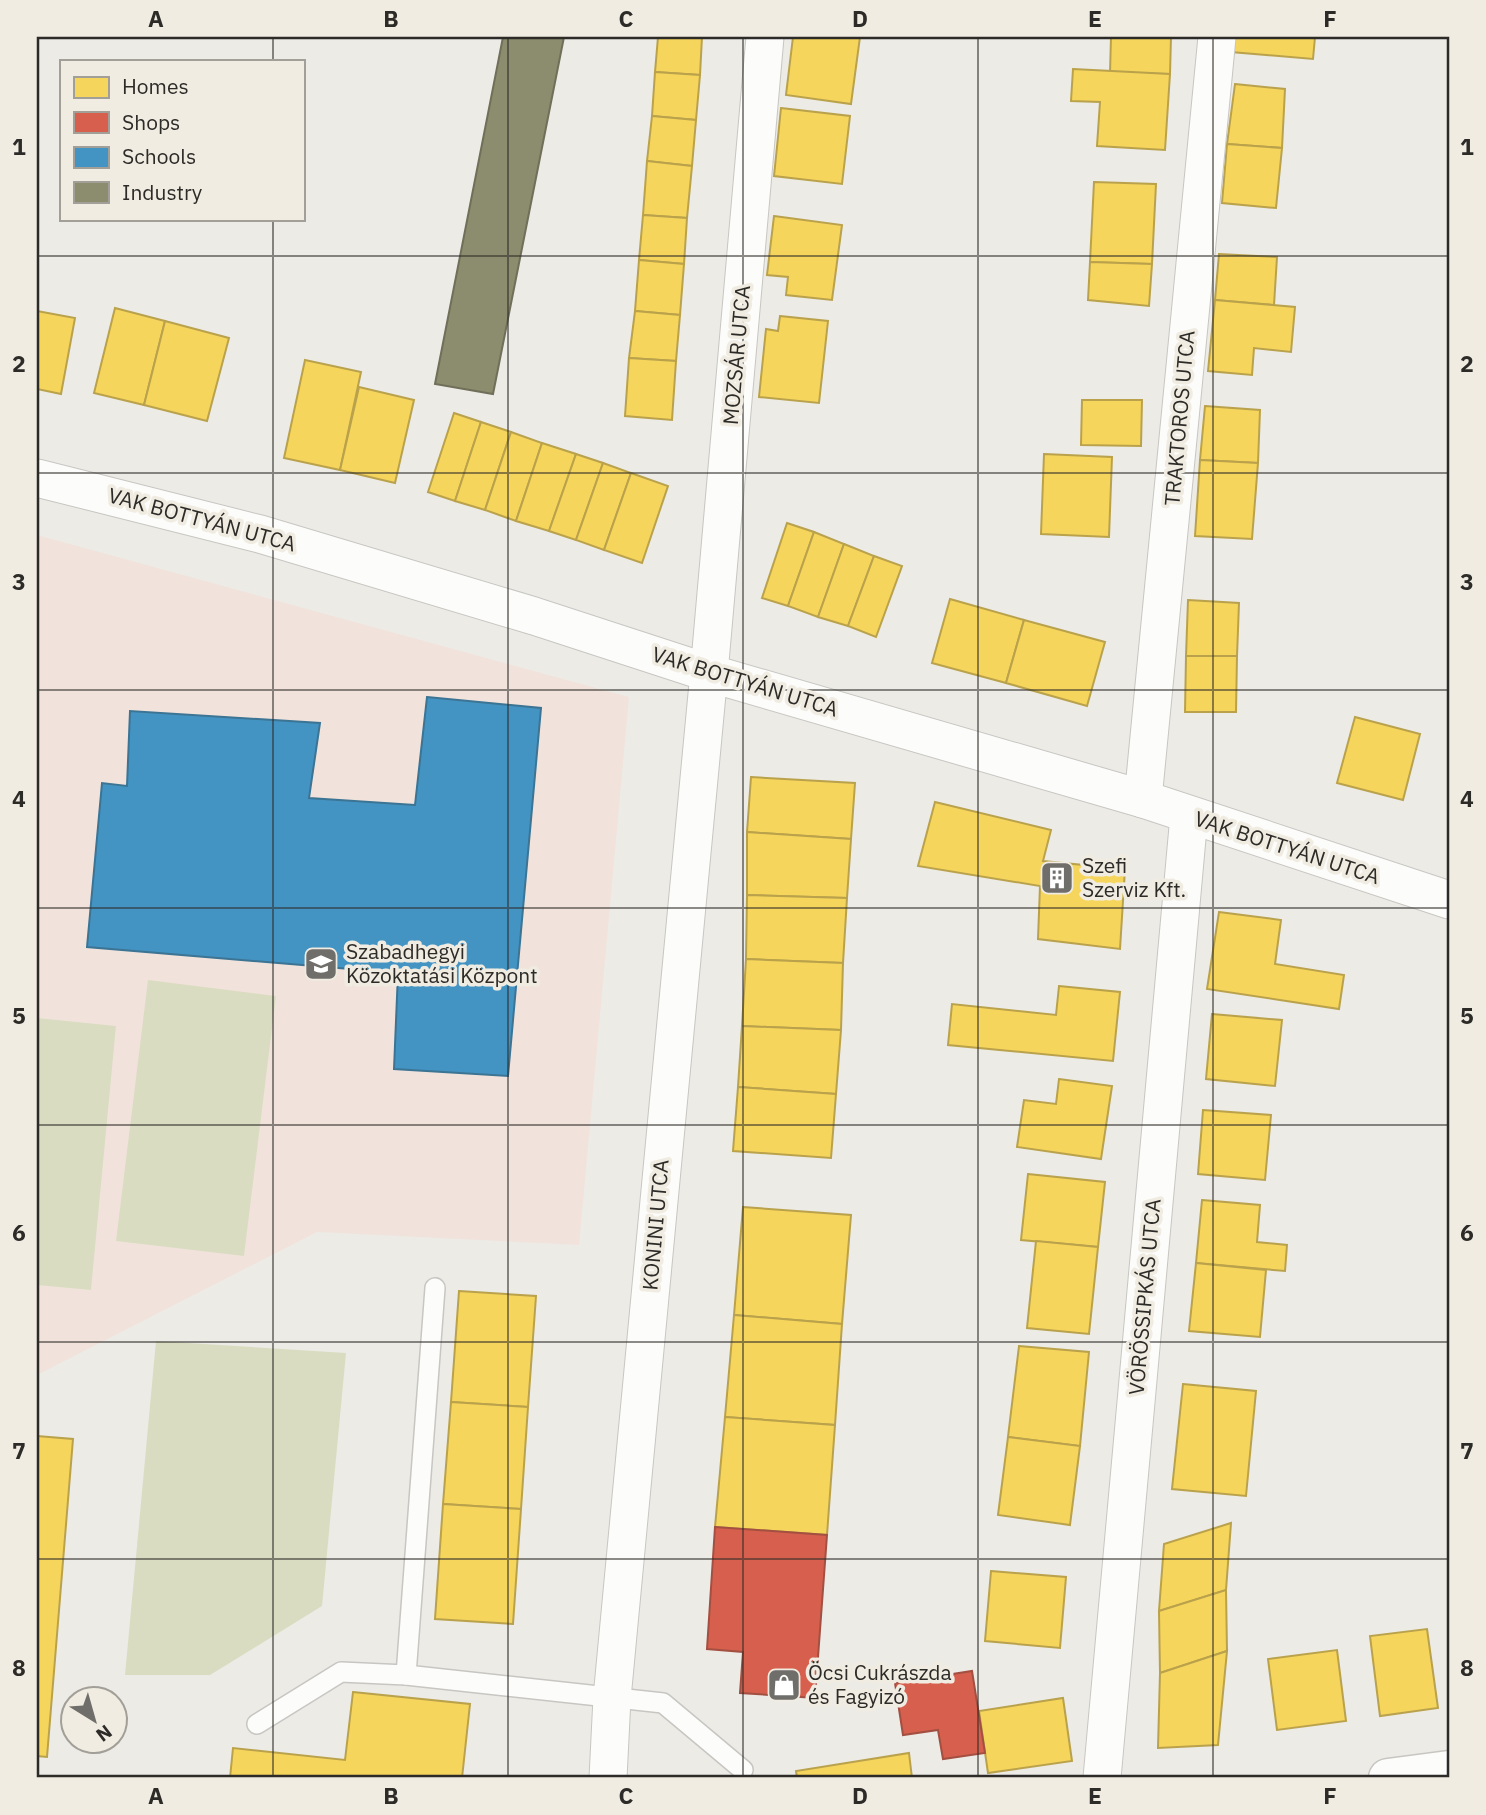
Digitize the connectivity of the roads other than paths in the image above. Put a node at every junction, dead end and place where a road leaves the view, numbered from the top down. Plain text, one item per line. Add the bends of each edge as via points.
1 (765, 37) edge
2 (1217, 37) edge
3 (37, 478) edge
4 (709, 673) junction
5 (1143, 799) junction
6 (1189, 816) junction
7 (1449, 900) edge
8 (435, 1288) dead end
9 (406, 1675) junction
10 (612, 1698) junction
11 (257, 1724) dead end
12 (743, 1770) dead end
13 (1449, 1770) edge
14 (608, 1778) edge
15 (1102, 1778) edge
16 (1388, 1778) edge

1 - 4 street, MOZSÁR UTCA
2 - 5 street, TRAKTOROS UTCA
3 - 4 street, VAK BOTTYÁN UTCA via 260,534
4 - 5 street, VAK BOTTYÁN UTCA
4 - 10 street, KONINI UTCA
5 - 6 street, VAK BOTTYÁN UTCA
6 - 7 street, VAK BOTTYÁN UTCA
6 - 15 street, VÖRÖSSIPKÁS UTCA
8 - 9 lane
9 - 10 lane
9 - 11 lane via 341,1672
10 - 12 lane via 663,1703
10 - 14 street, KONINI UTCA
13 - 16 street

